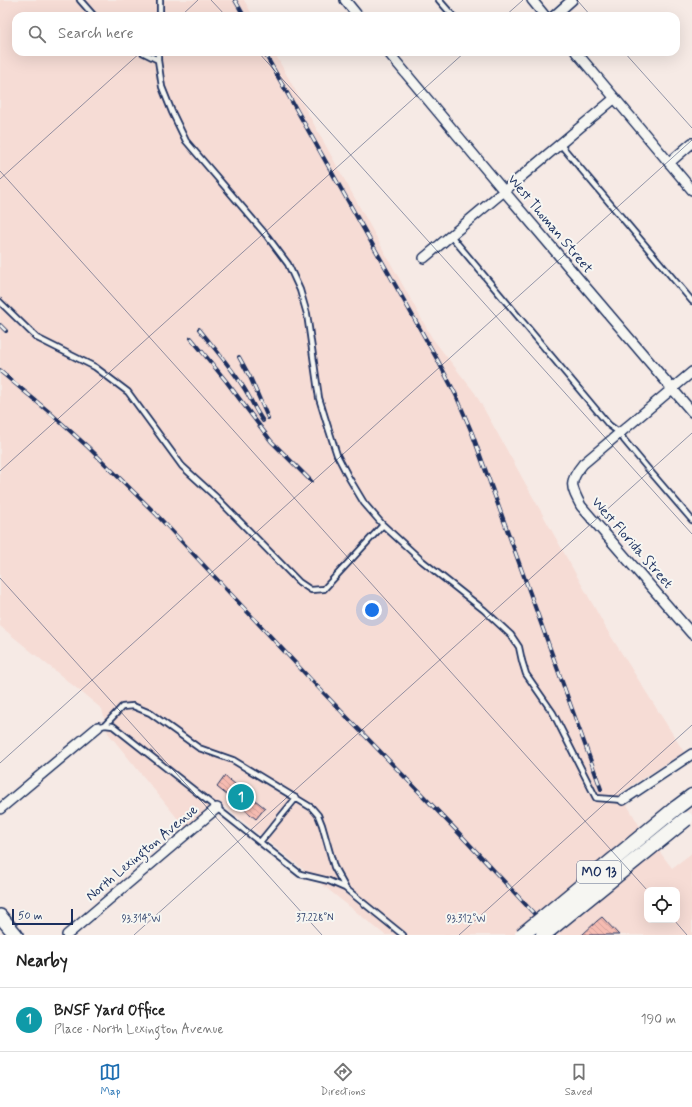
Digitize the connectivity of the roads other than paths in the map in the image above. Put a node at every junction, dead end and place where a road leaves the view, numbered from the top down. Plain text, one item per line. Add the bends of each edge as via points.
1 (80, 0) edge
2 (160, 0) edge
3 (345, 0) edge
4 (439, 0) edge
5 (532, 0) edge
6 (572, 0) edge
7 (90, 12) edge
8 (160, 12) edge
9 (355, 12) edge
10 (450, 12) edge
11 (542, 12) edge
12 (558, 12) edge
13 (150, 56) edge
14 (158, 56) edge
15 (391, 56) edge
16 (579, 56) edge
17 (158, 60) junction
18 (614, 98) junction
19 (692, 143) edge
20 (560, 144) junction
21 (669, 163) junction
22 (692, 190) edge
23 (504, 191) junction
24 (451, 236) junction
25 (424, 258) dead end
26 (692, 301) edge
27 (0, 302) edge
28 (692, 372) edge
29 (672, 389) junction
30 (692, 412) edge
31 (620, 433) junction
32 (692, 520) edge
33 (382, 525) junction
34 (692, 634) edge
35 (102, 726) junction
36 (692, 754) edge
37 (692, 796) edge
38 (296, 798) junction
39 (623, 800) joint
40 (218, 808) junction
41 (0, 809) edge
42 (689, 817) edge
43 (260, 842) junction
44 (345, 888) junction
45 (0, 916) edge
46 (16, 935) edge
47 (67, 935) edge
48 (403, 935) edge
49 (522, 935) edge
50 (543, 935) edge

1 - 7 lane
2 - 8 lane
3 - 9 street
4 - 10 lane
5 - 11 street
6 - 12 street
13 - 17 lane
14 - 17 lane
15 - 23 street, West Thoman Street
16 - 18 street
17 - 33 lane via 162,87 186,140 288,264 307,314 319,398 337,455 364,503
18 - 20 street
18 - 21 street
19 - 21 street
20 - 23 street
20 - 26 lane
21 - 22 street
23 - 24 street
23 - 29 street, West Thoman Street
24 - 25 street
24 - 31 lane via 609,425
27 - 33 lane via 37,338 95,367 128,392 182,466 310,590 324,589
28 - 29 street
29 - 30 street, West Thoman Street
29 - 31 street
31 - 32 lane
31 - 34 street, West Florida Street via 583,464 575,474 572,486 575,495 581,506
33 - 39 lane via 511,635 519,647 526,674 553,713 596,798
35 - 38 lane via 122,706 133,706 150,713 199,748 233,760
35 - 40 lane via 113,726
35 - 41 street
36 - 39 street
37 - 49 main road, MO 13, bridge
38 - 43 lane
38 - 44 lane via 318,815 334,867
40 - 43 lane
40 - 47 street, North Lexington Avenue
42 - 50 main road, MO 13, bridge
43 - 44 lane via 300,874
44 - 48 lane
45 - 46 street

